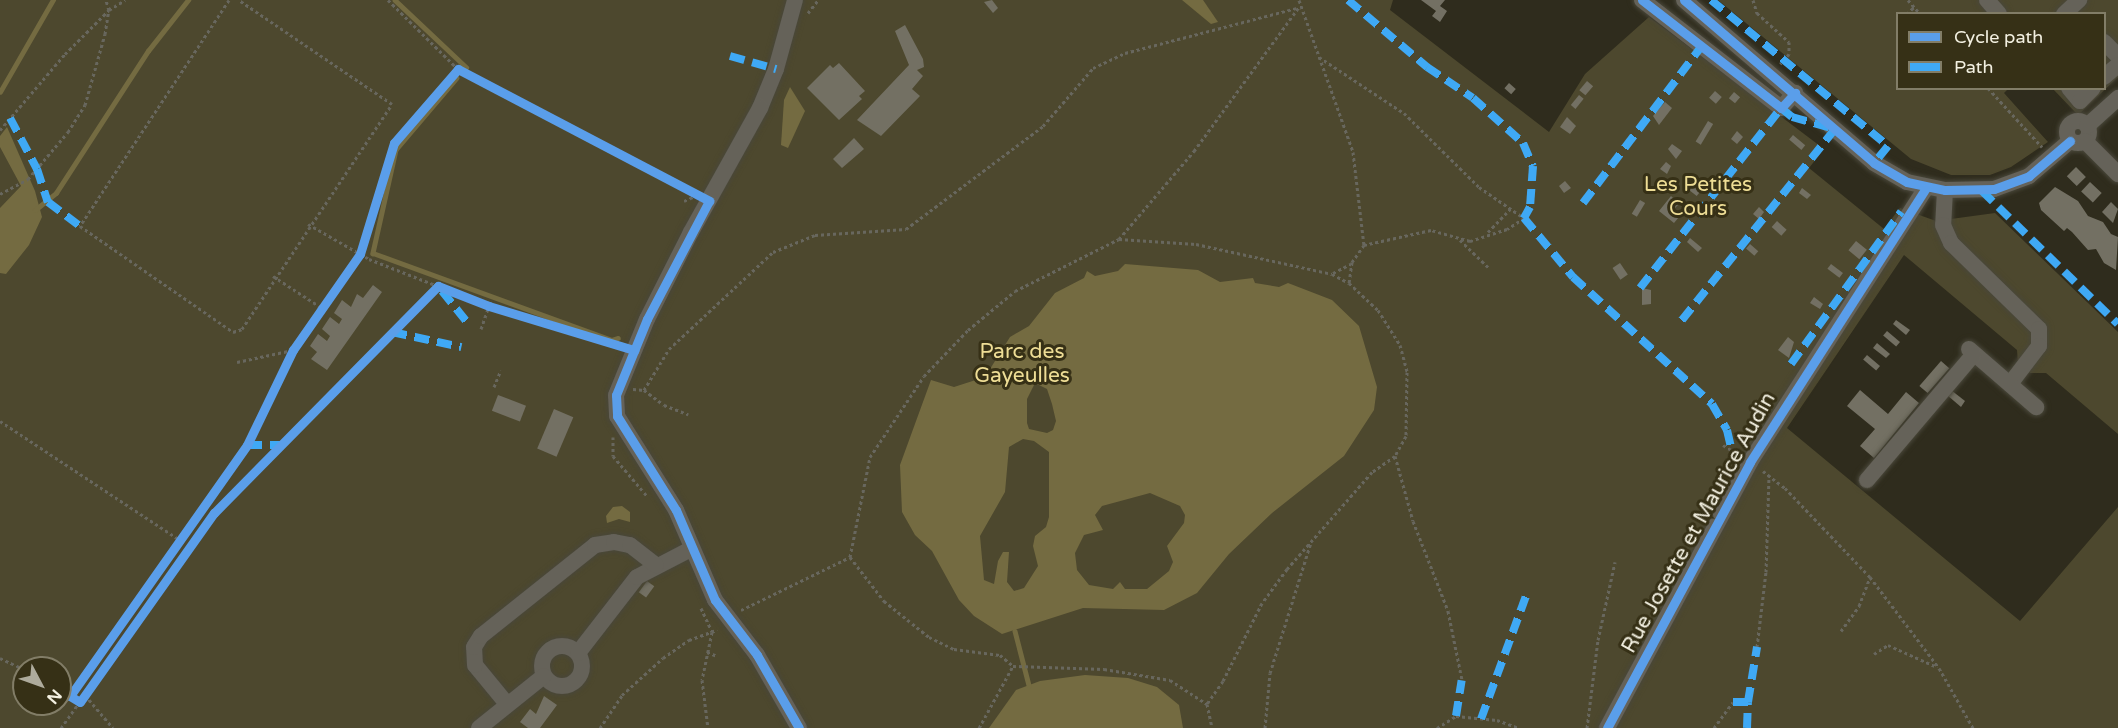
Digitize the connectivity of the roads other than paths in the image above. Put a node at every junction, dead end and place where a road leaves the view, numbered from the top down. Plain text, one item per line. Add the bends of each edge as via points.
1 (795, 0) edge
2 (1642, 0) edge
3 (1684, 0) edge
4 (1987, 0) edge
5 (1997, 12) edge
6 (2106, 44) edge
7 (2118, 56) edge
8 (2118, 65) edge
9 (2106, 76) edge
10 (2071, 90) edge
11 (2091, 90) edge
12 (1795, 93) junction
13 (2118, 98) edge
14 (2081, 136) junction
15 (2118, 174) edge
16 (1926, 188) junction
17 (1945, 190) junction
18 (2010, 384) junction
19 (2036, 407) dead end
20 (1867, 480) dead end
21 (691, 549) junction
22 (656, 565) junction
23 (578, 653) junction
24 (544, 676) junction
25 (507, 704) junction
26 (479, 728) edge
27 (799, 728) edge
28 (1607, 728) edge

1 - 21 street via 768,90 704,198 619,388 617,416 676,510
2 - 12 street via 1781,108
3 - 12 street
4 - 5 street
6 - 7 street
8 - 9 street
10 - 11 street via 2080,101
12 - 16 street via 1884,170
13 - 14 street
14 - 15 street
14 - 17 street via 2053,159 2008,186 1982,191
16 - 17 street
16 - 28 street, Rue Josette et Maurice Audin via 1750,462
17 - 18 street via 1943,225 1951,243 2039,329 2039,346
18 - 19 street
18 - 20 street via 1971,351
21 - 22 street
21 - 27 street via 715,600 757,655
22 - 23 street via 616,601
22 - 25 street via 630,545 595,545 481,636 474,647 475,665
23 - 24 street via 566,646 549,651 542,662
23 - 24 street via 582,663 575,682 558,686
24 - 25 street
25 - 26 street

